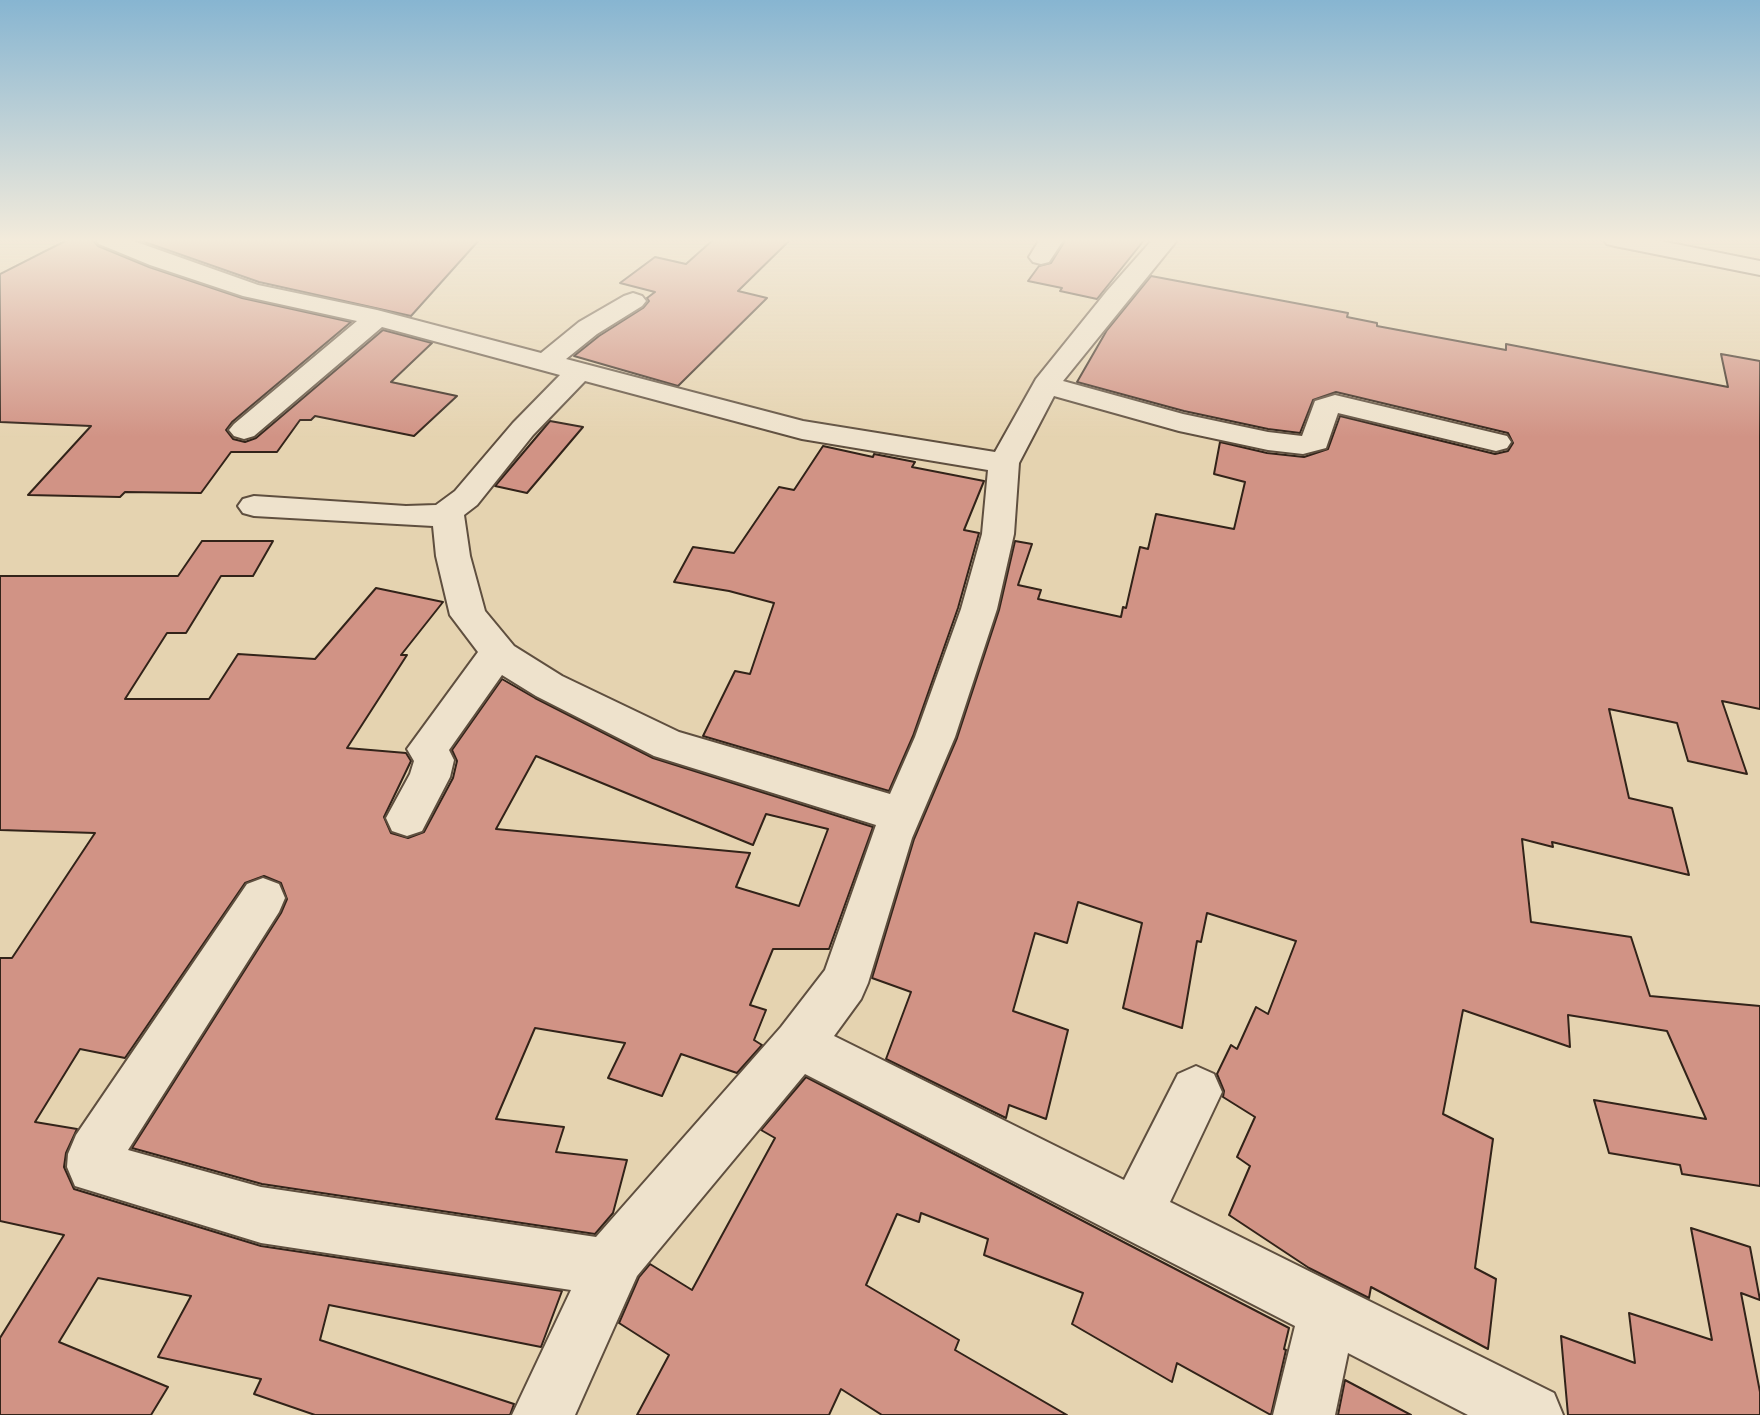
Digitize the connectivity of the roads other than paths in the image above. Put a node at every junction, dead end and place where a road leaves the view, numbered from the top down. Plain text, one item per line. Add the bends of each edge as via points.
1 (317, 305) edge
2 (626, 305) edge
3 (1109, 305) edge
4 (377, 318) junction
5 (546, 362) junction
6 (579, 371) junction
7 (1046, 385) junction
8 (244, 430) dead end
9 (1496, 442) dead end
10 (1004, 463) junction
11 (254, 506) dead end
12 (447, 512) junction
13 (498, 652) junction
14 (901, 815) junction
15 (407, 818) dead end
16 (264, 898) dead end
17 (798, 1044) junction
18 (1196, 1092) dead end
19 (1135, 1214) junction
20 (611, 1268) junction
21 (1327, 1313) junction
22 (543, 1415) edge
23 (1304, 1415) edge
24 (1532, 1415) edge

1 - 4 street
2 - 5 street
3 - 7 street
4 - 5 street
4 - 8 street
5 - 6 street
6 - 10 street via 802,430
6 - 12 street via 466,498
7 - 9 street via 1179,422 1303,445 1315,442 1325,407 1335,404
7 - 10 street
10 - 14 street via 998,534 978,609 935,737
11 - 12 street via 406,516
12 - 13 street via 468,615
13 - 14 street via 549,686 668,745
13 - 15 street via 428,749 434,760 430,777
14 - 17 street via 844,983
16 - 20 street via 95,1154 94,1167 261,1214
17 - 19 street
17 - 20 street
18 - 19 street
19 - 21 street
20 - 22 street
21 - 23 street
21 - 24 street

